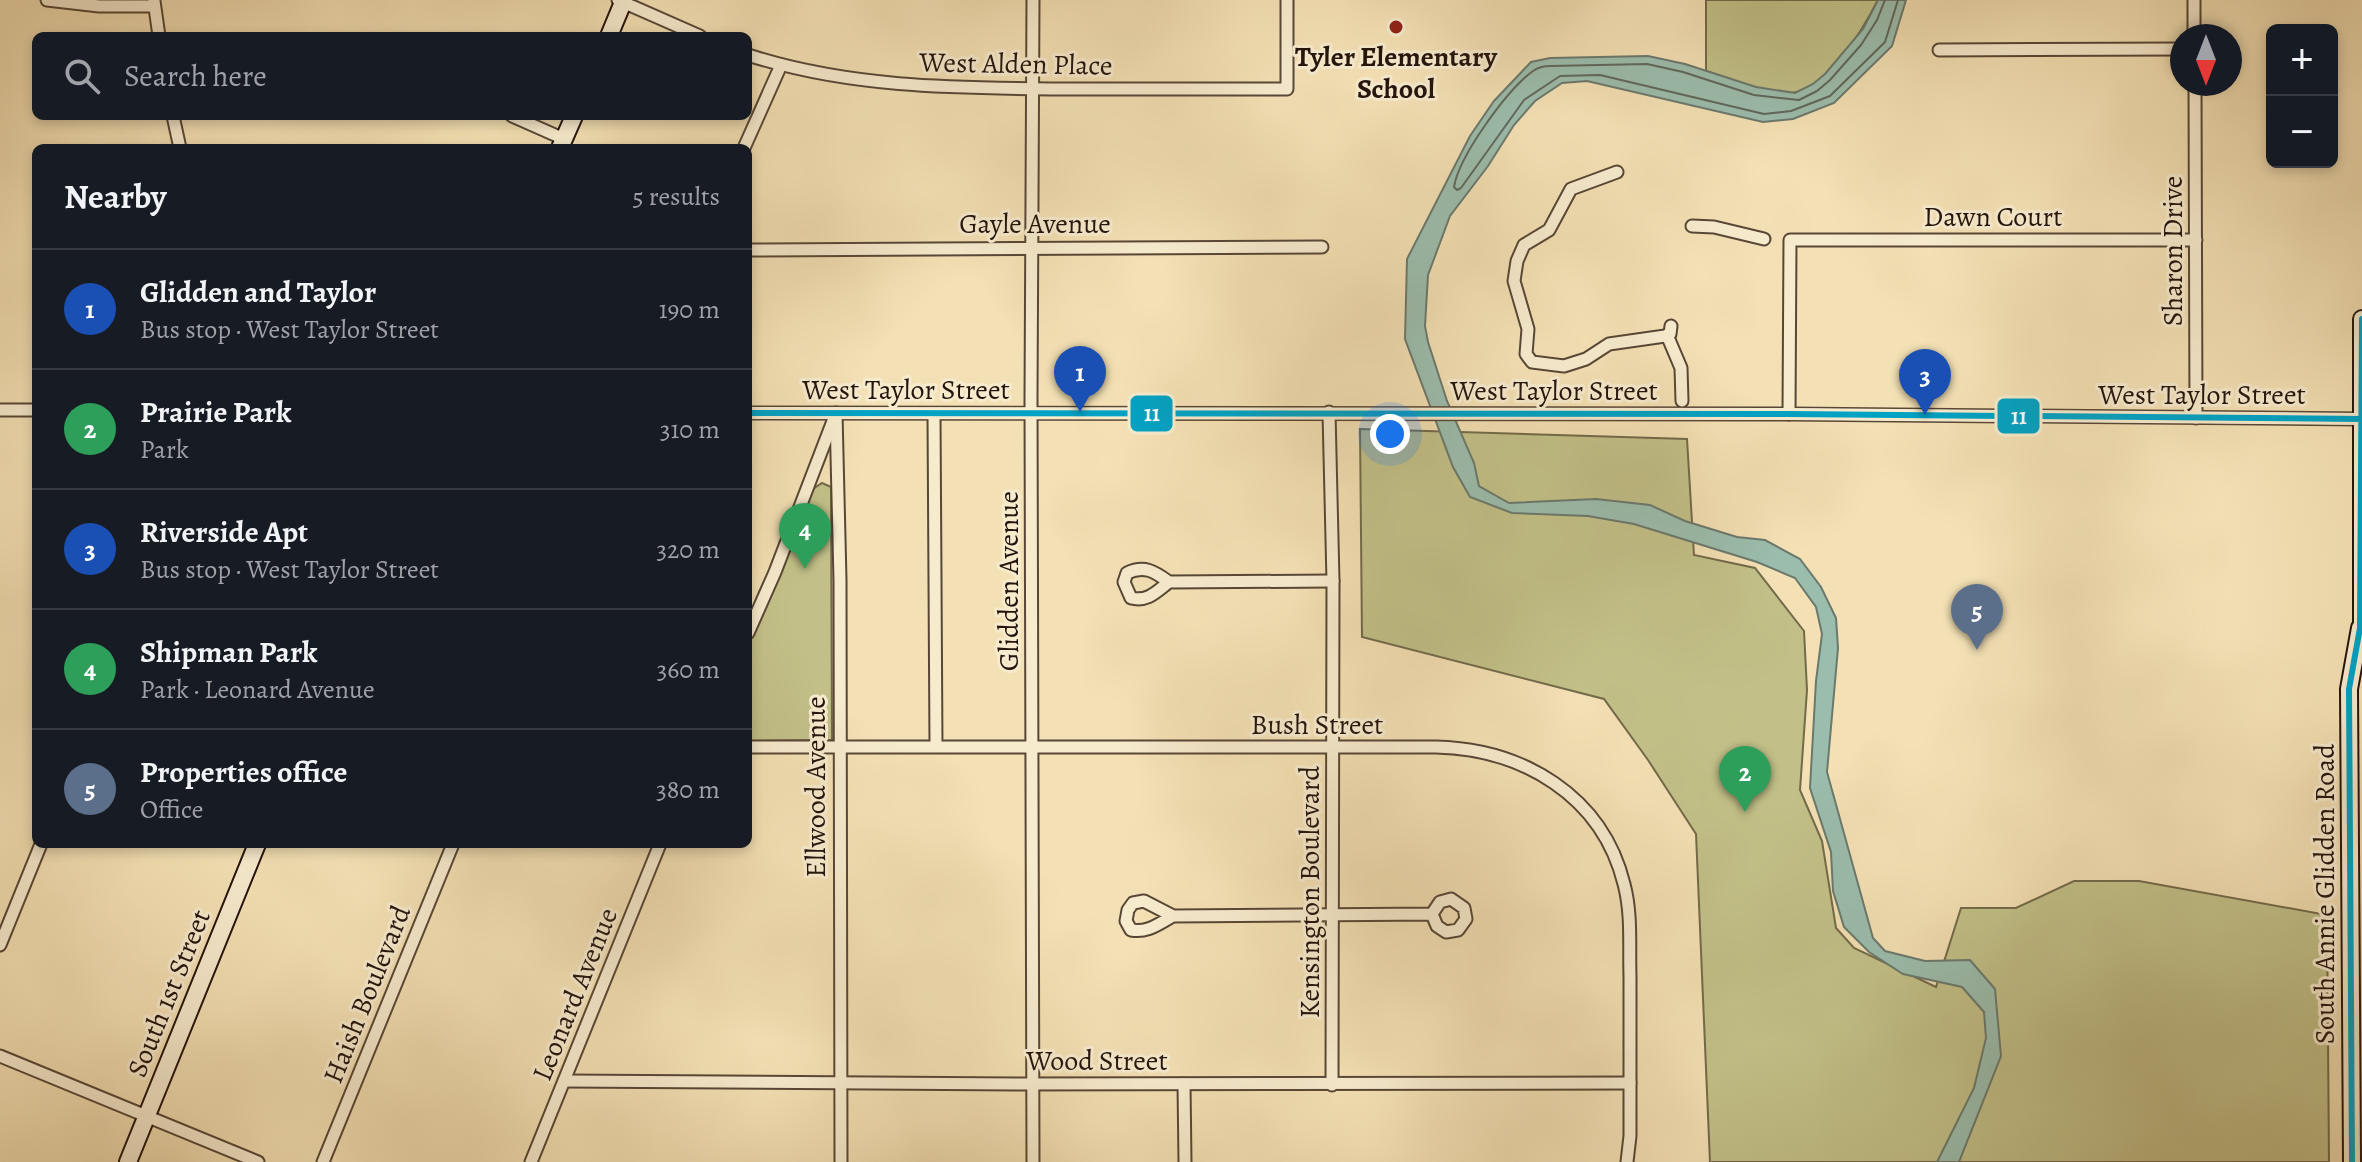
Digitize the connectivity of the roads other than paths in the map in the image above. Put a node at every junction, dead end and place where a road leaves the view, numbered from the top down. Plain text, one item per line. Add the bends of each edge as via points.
1 (47, 0) edge
2 (1033, 0) edge
3 (1287, 0) edge
4 (2194, 0) edge
5 (622, 1) edge
6 (154, 3) edge
7 (2194, 24) edge
8 (158, 32) edge
9 (610, 32) edge
10 (691, 32) edge
11 (2170, 49) edge
12 (1939, 50) dead end
13 (752, 56) edge
14 (781, 65) junction
15 (1033, 89) junction
16 (2195, 96) edge
17 (174, 120) edge
18 (519, 120) edge
19 (572, 120) edge
20 (562, 143) edge
21 (179, 144) edge
22 (746, 144) edge
23 (1617, 172) dead end
24 (1692, 226) dead end
25 (1764, 239) dead end
26 (2196, 240) junction
27 (1034, 247) junction
28 (1322, 247) dead end
29 (752, 250) edge
30 (2362, 319) edge
31 (1682, 401) dead end
32 (0, 410) edge
33 (32, 410) edge
34 (1329, 412) junction
35 (752, 413) edge
36 (836, 413) junction
37 (934, 414) junction
38 (1789, 414) junction
39 (1031, 415) junction
40 (2196, 418) junction
41 (2361, 419) edge
42 (1333, 581) junction
43 (1169, 582) dead end
44 (752, 624) edge
45 (2361, 634) edge
46 (839, 746) junction
47 (936, 746) junction
48 (1032, 746) junction
49 (752, 747) edge
50 (1332, 748) junction
51 (39, 848) edge
52 (255, 848) edge
53 (451, 848) edge
54 (658, 848) edge
55 (1334, 914) junction
56 (1432, 914) dead end
57 (1173, 916) dead end
58 (0, 945) edge
59 (2357, 1016) edge
60 (2357, 1036) edge
61 (0, 1056) edge
62 (565, 1081) junction
63 (840, 1082) junction
64 (1630, 1083) junction
65 (1033, 1084) junction
66 (1184, 1084) junction
67 (1332, 1085) junction
68 (146, 1117) junction
69 (128, 1162) edge
70 (258, 1162) edge
71 (323, 1162) edge
72 (531, 1162) edge
73 (841, 1162) edge
74 (1033, 1162) edge
75 (1185, 1162) edge
76 (1627, 1162) edge
77 (2352, 1162) edge

1 - 6 street via 99,6
2 - 15 street, Glidden Avenue
3 - 15 street, West Alden Place via 1287,89
4 - 7 street
5 - 9 main road
5 - 10 street
6 - 8 street
11 - 12 street
13 - 14 street, West Alden Place
14 - 15 street, West Alden Place via 909,86
14 - 22 street
15 - 27 street, Glidden Avenue
16 - 26 street, Sharon Drive
17 - 21 street
18 - 20 street
19 - 20 main road
23 - 31 street via 1571,189 1549,230 1524,245 1514,281 1528,329 1526,354 1532,362 1564,366 1609,344 1656,339 1669,331 1681,368
24 - 25 street
26 - 38 street, Dawn Court via 1790,240
26 - 40 street, Sharon Drive
27 - 28 street, Gayle Avenue
27 - 29 street, Gayle Avenue
27 - 39 street, Glidden Avenue
30 - 41 main road, South Annie Glidden Road
32 - 33 street
34 - 38 street, West Taylor Street
34 - 39 street, West Taylor Street
34 - 42 street, Kensington Boulevard
35 - 36 street, West Taylor Street
36 - 37 street, West Taylor Street
36 - 44 street
36 - 46 street, Ellwood Avenue
37 - 39 street, West Taylor Street
37 - 47 street
38 - 40 street, West Taylor Street
39 - 48 street, Glidden Avenue
40 - 41 street, West Taylor Street
41 - 45 main road, South Annie Glidden Road
42 - 43 street
42 - 50 street, Kensington Boulevard
45 - 59 main road, South Annie Glidden Road via 2349,689
46 - 47 street, Bush Street
46 - 49 street, Bush Street
46 - 63 street, Ellwood Avenue
47 - 48 street, Bush Street
48 - 50 street, Bush Street
48 - 65 street, Glidden Avenue
50 - 55 street, Kensington Boulevard
50 - 64 street, Bush Street via 1456,748 1493,754 1548,778 1592,819 1617,863 1628,903
51 - 58 street
52 - 68 main road, South 1st Street
53 - 71 street, Haish Boulevard
54 - 62 street, Leonard Avenue
55 - 56 street
55 - 57 street
55 - 67 street, Kensington Boulevard
59 - 60 main road, South Annie Glidden Road
60 - 77 main road, South Annie Glidden Road
61 - 68 street
62 - 63 street, Wood Street
62 - 72 street, Leonard Avenue
63 - 65 street, Wood Street
63 - 73 street, Ellwood Avenue
64 - 67 street, Wood Street
64 - 76 street, Bush Street
65 - 66 street, Wood Street
65 - 74 street, Glidden Avenue
66 - 67 street, Wood Street
66 - 75 street
68 - 69 main road, South 1st Street
68 - 70 street

